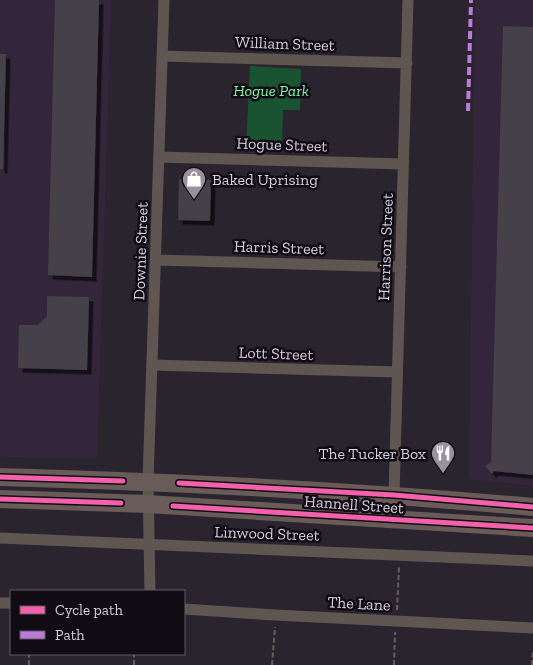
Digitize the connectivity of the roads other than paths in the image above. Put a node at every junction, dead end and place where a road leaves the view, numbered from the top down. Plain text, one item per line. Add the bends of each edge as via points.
1 (164, 0) edge
2 (408, 0) edge
3 (162, 56) junction
4 (407, 63) junction
5 (159, 157) junction
6 (403, 164) junction
7 (156, 260) junction
8 (401, 267) junction
9 (153, 365) junction
10 (397, 372) junction
11 (0, 476) edge
12 (148, 482) junction
13 (394, 495) junction
14 (0, 499) edge
15 (148, 504) junction
16 (533, 507) edge
17 (533, 528) edge
18 (0, 538) edge
19 (149, 544) junction
20 (533, 560) edge
21 (150, 590) edge
22 (185, 609) edge
23 (533, 628) edge

1 - 3 street, Downie Street
2 - 4 street, Harrison Street
3 - 4 street, William Street
3 - 5 street, Downie Street
4 - 6 street, Harrison Street
5 - 6 street, Hogue Street
5 - 7 street, Downie Street
6 - 8 street, Harrison Street
7 - 8 street, Harris Street
7 - 9 street, Downie Street
8 - 10 street, Harrison Street
9 - 10 street, Lott Street
9 - 12 street, Downie Street
10 - 13 street, Harrison Street
11 - 12 highway, Hannell Street
12 - 13 highway, Hannell Street
12 - 15 street, Downie Street
13 - 16 highway, Hannell Street
14 - 15 highway, Hannell Street
15 - 17 highway, Hannell Street
15 - 19 street, Downie Street
18 - 19 street, Linwood Street
19 - 20 street, Linwood Street
19 - 21 street, Downie Street
22 - 23 street, The Lane

